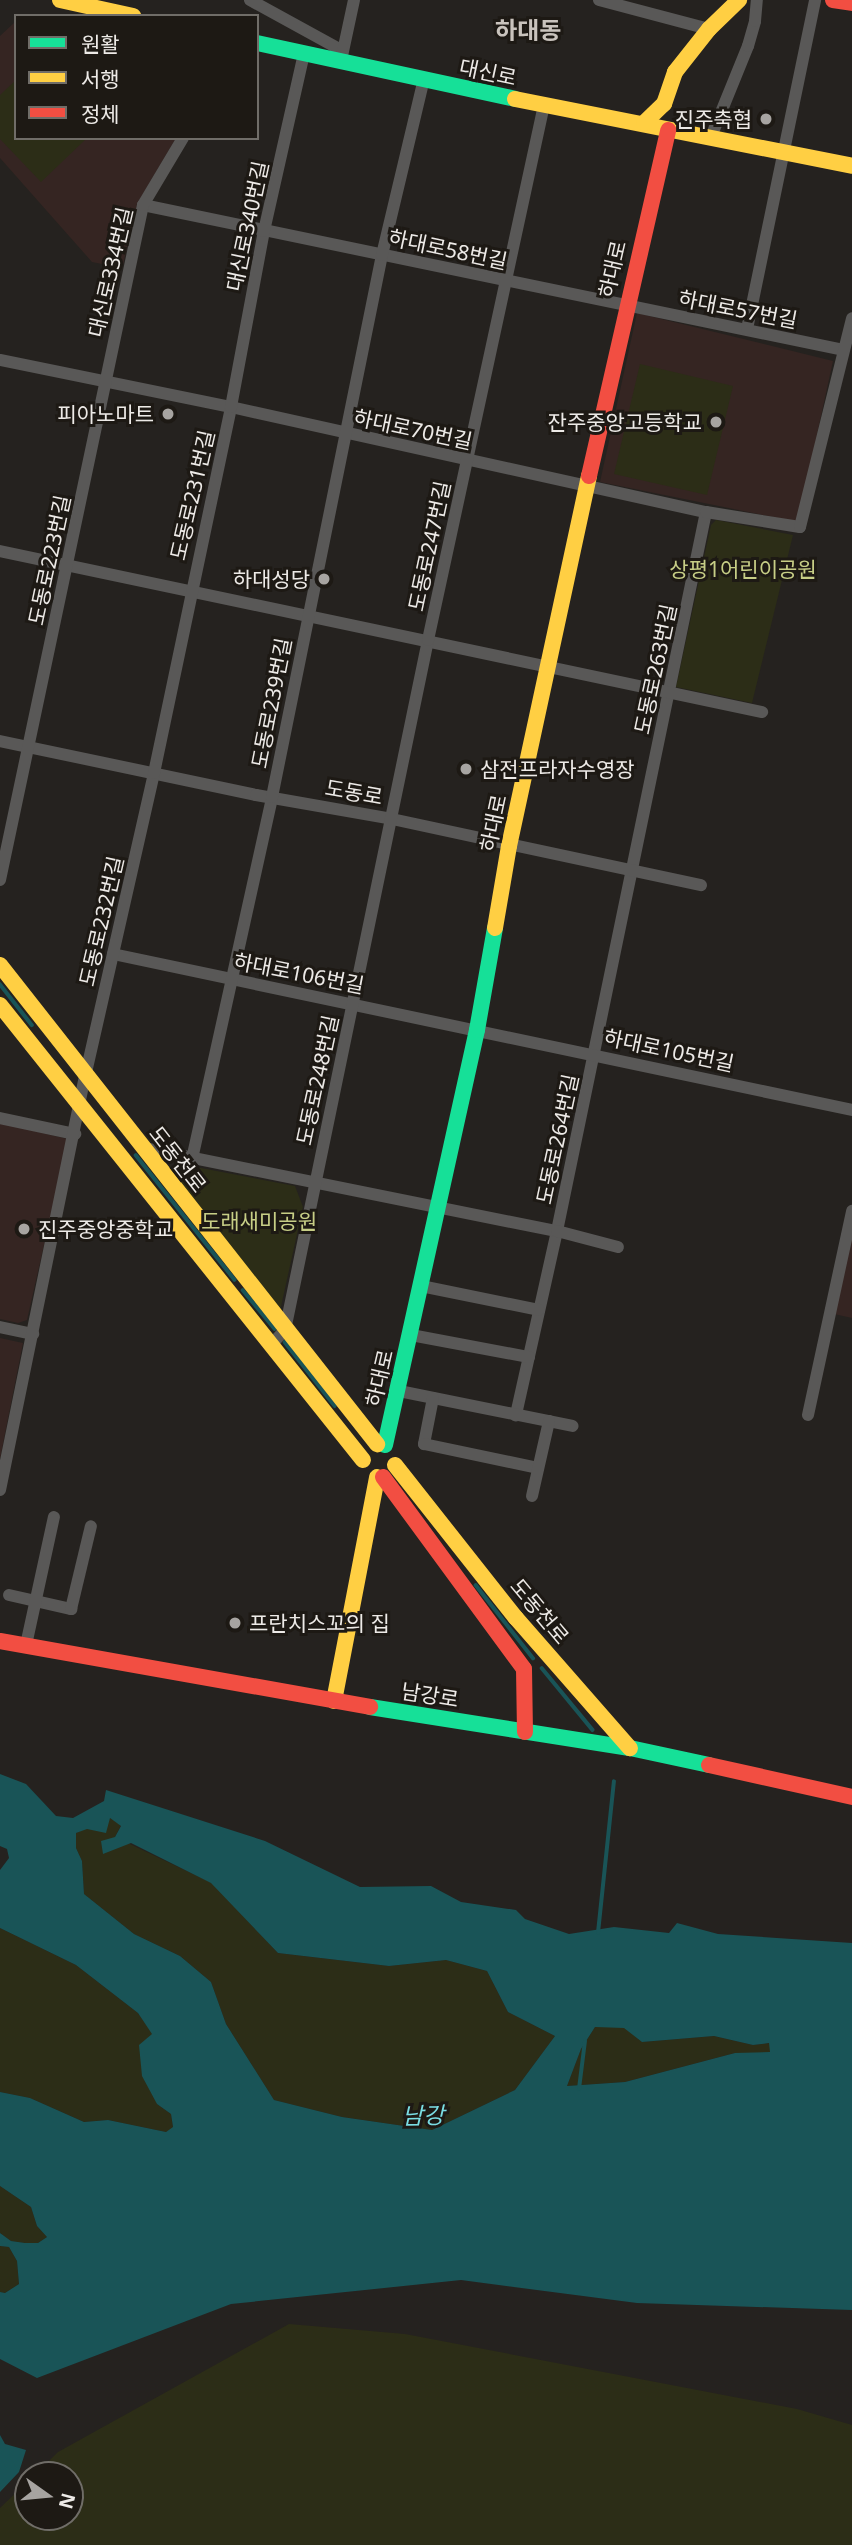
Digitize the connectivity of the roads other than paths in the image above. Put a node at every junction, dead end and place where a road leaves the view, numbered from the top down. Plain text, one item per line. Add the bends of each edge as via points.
1 (62, 0) edge
2 (250, 0) edge
3 (354, 0) edge
4 (599, 0) edge
5 (739, 0) edge
6 (757, 0) edge
7 (815, 0) edge
8 (833, 0) edge
9 (852, 3) edge
10 (124, 14) edge
11 (709, 29) junction
12 (259, 43) edge
13 (304, 54) junction
14 (342, 57) junction
15 (424, 79) junction
16 (544, 105) junction
17 (644, 123) junction
18 (668, 130) junction
19 (711, 137) junction
20 (182, 140) edge
21 (786, 151) junction
22 (852, 166) edge
23 (143, 205) junction
24 (264, 231) junction
25 (382, 255) junction
26 (506, 281) junction
27 (625, 307) junction
28 (852, 318) edge
29 (747, 329) junction
30 (843, 350) junction
31 (0, 360) edge
32 (105, 382) junction
33 (231, 407) junction
34 (347, 434) junction
35 (468, 460) junction
36 (588, 487) junction
37 (706, 512) junction
38 (0, 551) edge
39 (68, 564) junction
40 (190, 592) junction
41 (250, 604) joint
42 (308, 615) junction
43 (428, 640) junction
44 (549, 666) junction
45 (670, 692) junction
46 (762, 712) dead end
47 (0, 741) edge
48 (31, 747) junction
49 (154, 773) junction
50 (272, 797) junction
51 (392, 819) junction
52 (509, 846) junction
53 (633, 870) junction
54 (0, 880) edge
55 (701, 885) dead end
56 (113, 954) junction
57 (0, 965) edge
58 (232, 979) junction
59 (353, 1004) junction
60 (0, 1005) edge
61 (477, 1030) junction
62 (594, 1053) junction
63 (85, 1077) junction
64 (80, 1105) junction
65 (852, 1110) edge
66 (118, 1117) junction
67 (0, 1118) edge
68 (75, 1133) junction
69 (103, 1134) junction
70 (144, 1148) junction
71 (192, 1159) junction
72 (315, 1183) junction
73 (439, 1208) junction
74 (852, 1211) edge
75 (557, 1231) junction
76 (618, 1247) dead end
77 (240, 1272) junction
78 (224, 1286) junction
79 (422, 1286) junction
80 (539, 1310) junction
81 (0, 1327) edge
82 (285, 1330) junction
83 (33, 1334) junction
84 (411, 1335) junction
85 (271, 1345) junction
86 (529, 1357) junction
87 (399, 1391) junction
88 (433, 1398) junction
89 (516, 1415) junction
90 (808, 1415) dead end
91 (549, 1421) junction
92 (573, 1426) dead end
93 (381, 1445) junction
94 (363, 1460) junction
95 (395, 1465) junction
96 (538, 1468) junction
97 (380, 1477) junction
98 (0, 1490) edge
99 (532, 1496) dead end
100 (54, 1517) dead end
101 (91, 1526) dead end
102 (9, 1595) dead end
103 (35, 1601) junction
104 (0, 1641) edge
105 (539, 1644) junction
106 (26, 1645) junction
107 (518, 1658) junction
108 (334, 1701) junction
109 (525, 1732) junction
110 (630, 1748) junction
111 (852, 1797) edge

1 - 10 street
2 - 14 street
3 - 14 street
4 - 11 street
5 - 11 street
6 - 19 street via 747,47
7 - 21 street
8 - 9 street
11 - 17 street via 675,72 664,104
12 - 13 street, 대신로
13 - 14 street, 대신로
13 - 24 street, 대신로340번길
14 - 15 street, 대신로
15 - 16 street, 대신로
15 - 25 street, 도동로239번길
16 - 17 street, 대신로
16 - 26 street, 도동로247번길
17 - 18 street, 대신로
18 - 19 street, 대신로
18 - 27 street, 하대로
19 - 21 street, 대신로
20 - 23 street, 대신로334번길
21 - 22 street, 대신로
21 - 29 street
23 - 24 street, 하대로58번길
23 - 32 street, 대신로334번길
24 - 25 street, 하대로58번길
24 - 33 street, 대신로340번길
25 - 26 street, 하대로58번길
25 - 34 street, 도동로239번길
26 - 27 street, 하대로58번길
26 - 35 street, 도동로247번길
27 - 29 street, 하대로57번길
27 - 36 street, 하대로
28 - 30 street
29 - 30 street, 하대로57번길
30 - 37 street via 800,527
31 - 32 street, 하대로70번길
32 - 33 street, 하대로70번길
32 - 39 street, 도동로223번길
33 - 34 street, 하대로70번길
33 - 40 street, 도동로231번길
34 - 35 street, 하대로70번길
34 - 42 street, 도동로239번길
35 - 36 street, 하대로70번길
35 - 43 street, 도동로247번길
36 - 37 street
36 - 44 street, 하대로
37 - 45 street, 도동로263번길
38 - 39 street
39 - 40 street
39 - 48 street, 도동로223번길
40 - 41 street, 도동로231번길
40 - 49 street, 도동로231번길
41 - 42 street, 도동로239번길
42 - 43 street, 도동로239번길
42 - 50 street, 도동로239번길
43 - 44 street, 도동로247번길
43 - 51 street, 도동로247번길
44 - 45 street, 도동로247번길
44 - 52 street, 하대로
45 - 46 street, 도동로247번길
45 - 53 street, 도동로263번길
47 - 48 street, 도동로
48 - 49 street, 도동로
48 - 54 street, 도동로223번길
49 - 50 street, 도동로
49 - 56 street, 도동로232번길
50 - 51 street, 도동로
50 - 58 street, 도동로239번길
51 - 52 street, 도동로
51 - 59 street, 도동로248번길
52 - 53 street, 도동로
52 - 61 street, 하대로
53 - 55 street, 도동로
53 - 62 street, 도동로264번길
56 - 58 street, 하대로106번길
56 - 63 street, 도동로232번길
57 - 63 street, 도동천로
58 - 59 street, 하대로106번길
58 - 71 street, 도동로239번길
59 - 61 street, 하대로106번길
59 - 72 street, 도동로248번길
60 - 64 street, 도동천로
61 - 62 street, 하대로105번길
61 - 73 street, 하대로
62 - 65 street, 하대로105번길
62 - 75 street, 도동로264번길
63 - 64 street, 도동로232번길
63 - 66 street, 도동천로
64 - 68 street, 도동로232번길
64 - 69 street, 도동천로
66 - 69 street via 107,1118
66 - 70 street, 도동천로
67 - 68 street
68 - 83 street, 도동로232번길
69 - 78 street, 도동천로
70 - 71 street
70 - 77 street, 도동천로
71 - 72 street
72 - 73 street
72 - 82 street, 도동로248번길
73 - 75 street
73 - 79 street, 하대로
74 - 90 street
75 - 76 street
75 - 80 street, 도동로264번길
77 - 78 street via 239,1286
77 - 82 street, 도동천로
78 - 85 street, 도동천로
79 - 80 street
79 - 84 street, 하대로
80 - 86 street, 도동로264번길
81 - 83 street
82 - 85 street
82 - 93 street, 도동천로
83 - 98 street, 도동로232번길
84 - 86 street
84 - 87 street, 하대로
85 - 94 street, 도동천로
86 - 89 street, 도동로264번길
87 - 88 street
87 - 93 street, 하대로
88 - 89 street
88 - 96 street via 424,1440 428,1446
89 - 91 street
91 - 92 street
91 - 96 street
93 - 94 street via 367,1450
93 - 95 street via 395,1455
94 - 97 street via 368,1473
95 - 97 street
95 - 105 street, 도동천로
96 - 99 street
97 - 107 street, 도동천로
97 - 108 street
100 - 103 street
101 - 103 street via 71,1609
102 - 103 street
103 - 106 street
104 - 106 street, 남강로
105 - 107 street via 541,1657 534,1665
105 - 110 street, 도동천로
106 - 108 street, 남강로
107 - 109 street, 도동천로 via 526,1674
108 - 109 street, 남강로
109 - 110 street, 남강로
110 - 111 street, 남강로

